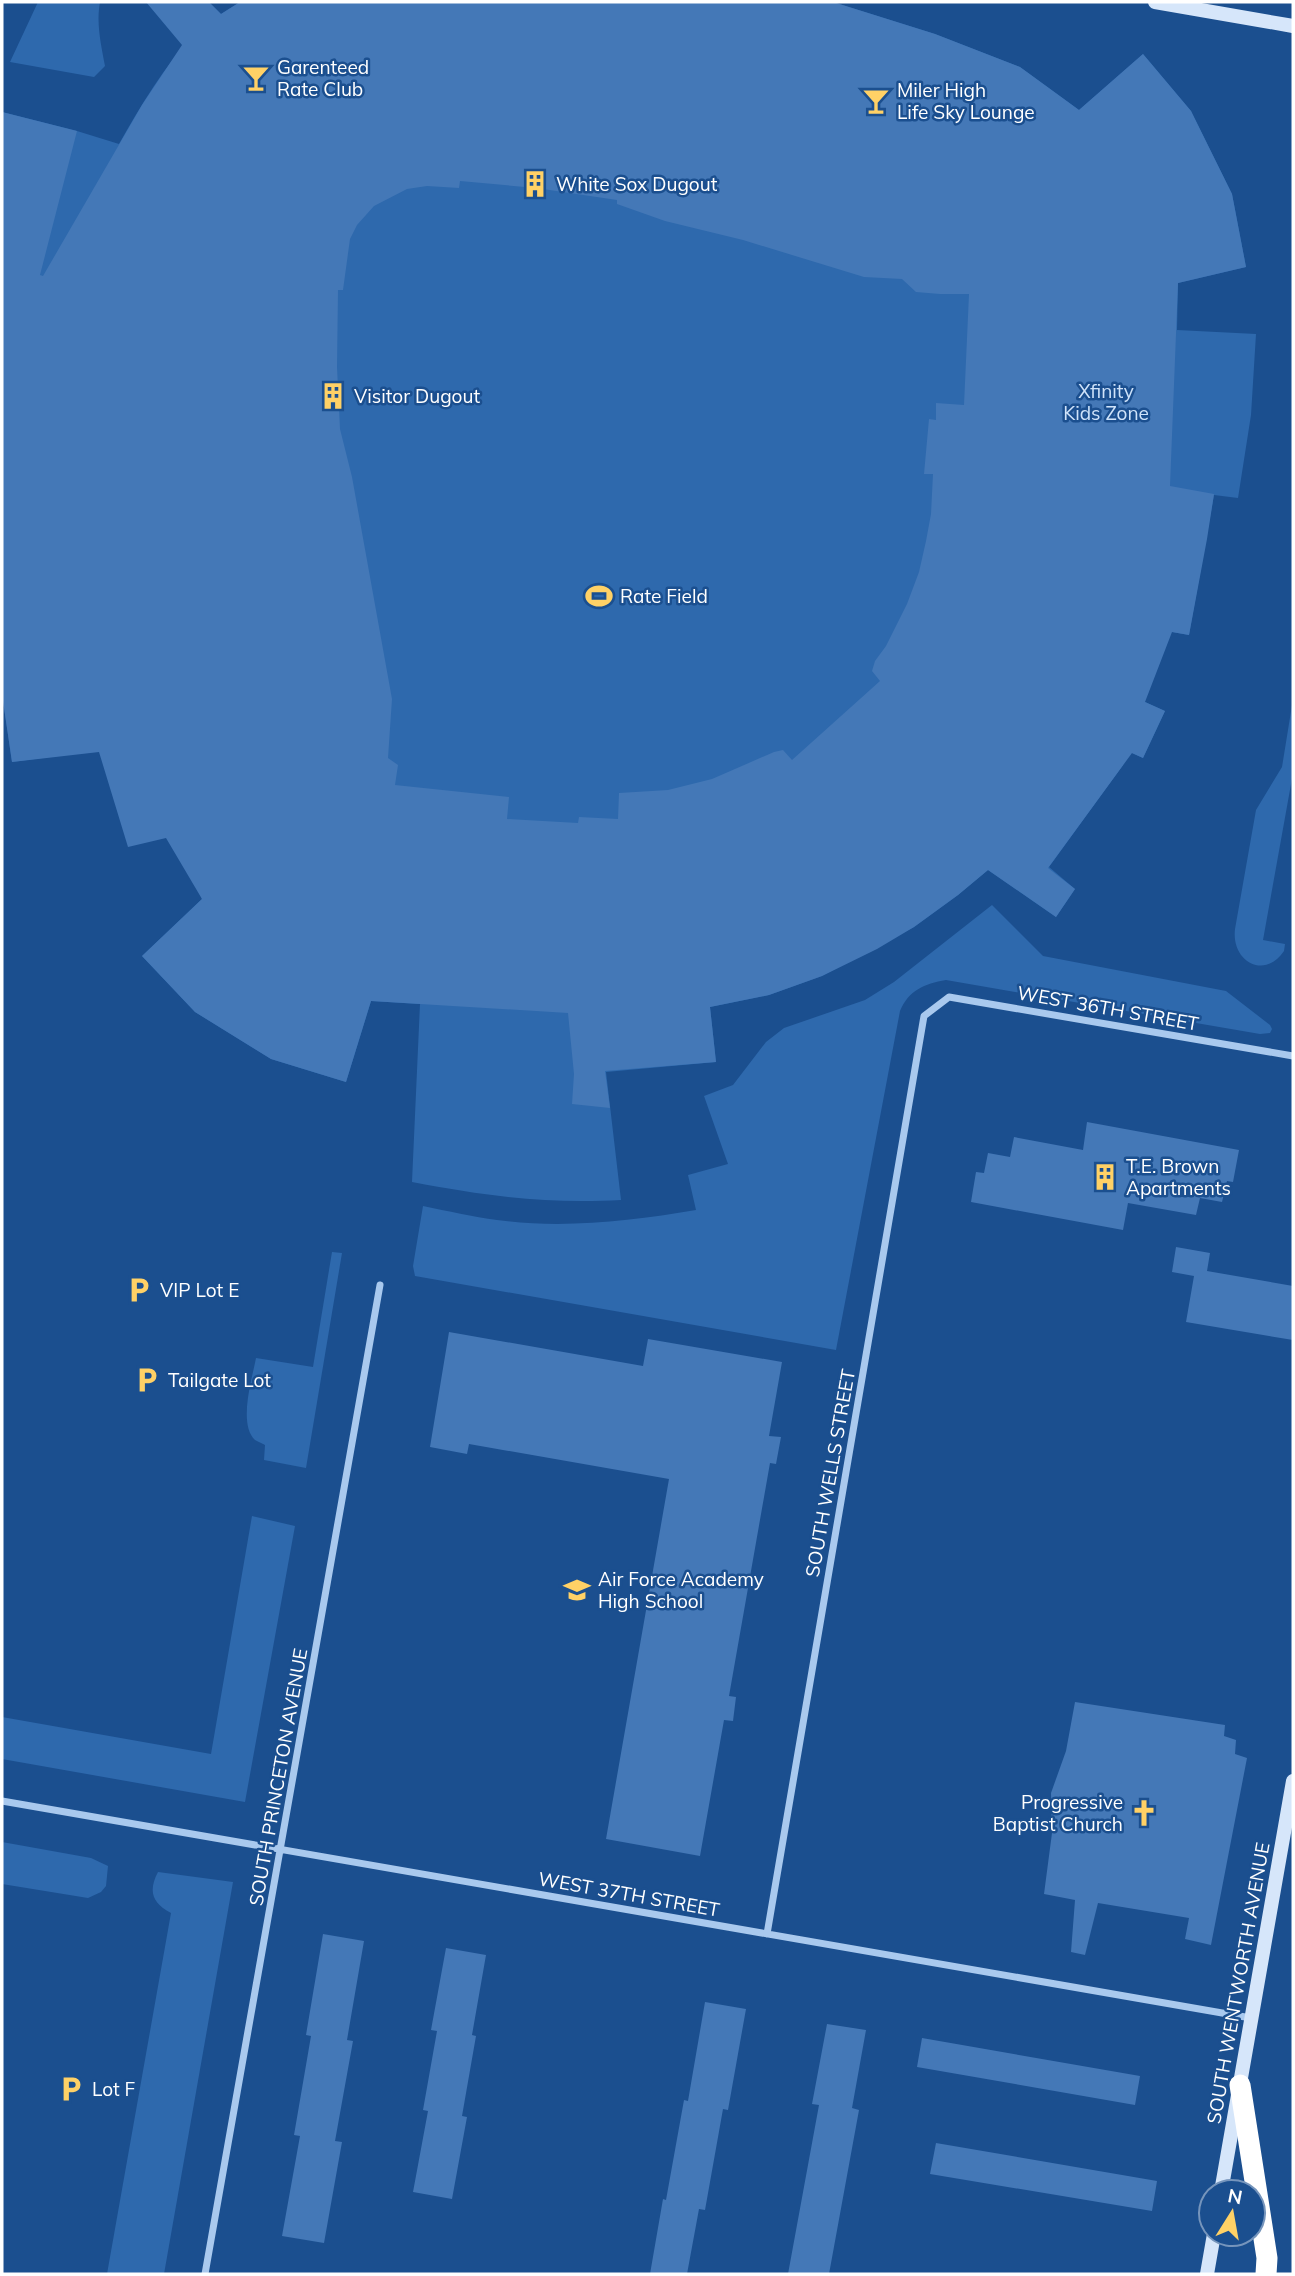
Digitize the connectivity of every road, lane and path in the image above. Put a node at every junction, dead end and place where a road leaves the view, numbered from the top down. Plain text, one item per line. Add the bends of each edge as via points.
1 (1155, 2) edge
2 (1293, 26) edge
3 (924, 1016) joint
4 (1293, 1056) edge
5 (380, 1285) dead end
6 (1293, 1781) edge
7 (2, 1801) edge
8 (282, 1849) junction
9 (767, 1934) junction
10 (1252, 2018) junction
11 (1240, 2085) junction
12 (1223, 2178) edge
13 (1212, 2248) edge
14 (205, 2274) edge
15 (1207, 2274) edge
16 (1266, 2274) edge

1 - 2 main road
3 - 4 street, WEST 36TH STREET via 949,996
3 - 9 street, SOUTH WELLS STREET
5 - 8 street, SOUTH PRINCETON AVENUE
6 - 10 main road, SOUTH WENTWORTH AVENUE
7 - 8 street, WEST 37TH STREET
8 - 9 street, WEST 37TH STREET
8 - 14 street, SOUTH PRINCETON AVENUE
9 - 10 street, WEST 37TH STREET
10 - 11 main road, SOUTH WENTWORTH AVENUE
11 - 12 main road, SOUTH WENTWORTH AVENUE
11 - 16 highway
13 - 15 main road

